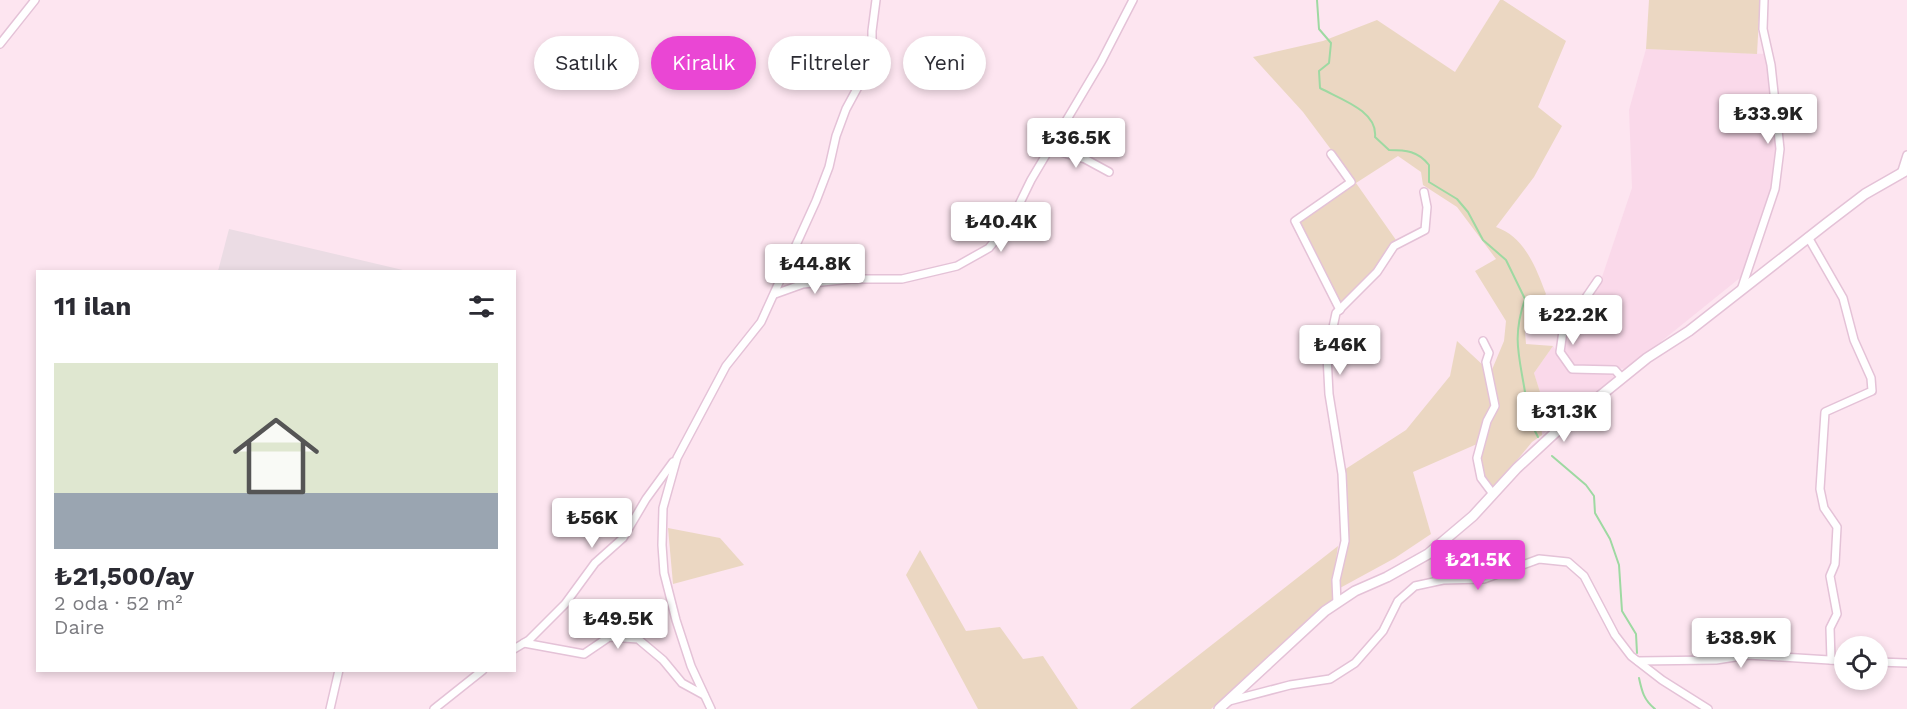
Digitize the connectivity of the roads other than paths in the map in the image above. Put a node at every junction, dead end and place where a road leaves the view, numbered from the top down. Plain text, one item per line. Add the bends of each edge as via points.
1 (35, 0) edge
2 (876, 0) edge
3 (1133, 0) edge
4 (1764, 0) edge
5 (0, 44) edge
6 (1050, 149) junction
7 (1331, 154) dead end
8 (1907, 155) edge
9 (1108, 172) dead end
10 (1904, 172) edge
11 (1424, 192) dead end
12 (1808, 237) junction
13 (1598, 280) dead end
14 (1740, 291) junction
15 (775, 294) junction
16 (1340, 310) junction
17 (1483, 341) dead end
18 (1622, 378) junction
19 (677, 458) junction
20 (1493, 494) junction
21 (1337, 603) junction
22 (524, 643) junction
23 (516, 648) edge
24 (1831, 660) junction
25 (1834, 660) edge
26 (1638, 661) junction
27 (1888, 662) edge
28 (1907, 663) edge
29 (339, 672) edge
30 (480, 672) edge
31 (704, 695) junction
32 (1226, 702) junction
33 (330, 709) edge
34 (434, 709) edge
35 (711, 709) edge
36 (1219, 709) edge
37 (1708, 709) edge

1 - 5 street
2 - 15 street via 872,61 846,109 816,201
3 - 6 street
4 - 14 street via 1763,29 1772,65 1780,149 1775,189
6 - 9 street via 1085,159
6 - 15 street via 1012,219 989,248 957,266 902,279 803,284
7 - 16 street via 1351,182 1295,221
8 - 10 street
10 - 12 street via 1865,194
11 - 16 street via 1425,230 1394,246 1377,272
12 - 14 street
12 - 24 street via 1843,298 1872,391 1825,412 1820,489 1824,508 1837,527 1835,564 1830,576 1837,614 1830,628
13 - 18 street via 1563,331 1560,352 1572,369 1615,370
14 - 18 street
15 - 19 street via 761,322 726,366
16 - 21 street via 1336,313 1327,356 1345,530 1336,580
17 - 20 street via 1489,353 1486,362 1495,406 1477,458 1481,478
18 - 20 street via 1558,430
19 - 22 street via 623,538 595,563 566,604
19 - 31 street via 663,508 664,573 687,655
20 - 21 street via 1428,554
21 - 32 street
22 - 23 street
22 - 31 street via 584,654 609,637 638,639 682,683
24 - 25 street
24 - 26 street via 1748,655 1716,660
26 - 32 street via 1614,635 1584,576 1568,562 1539,559 1484,579 1443,580 1415,586 1398,601 1383,631 1355,663 1330,679
26 - 37 street
27 - 28 street
29 - 33 street
30 - 34 street
31 - 35 street
32 - 36 street

